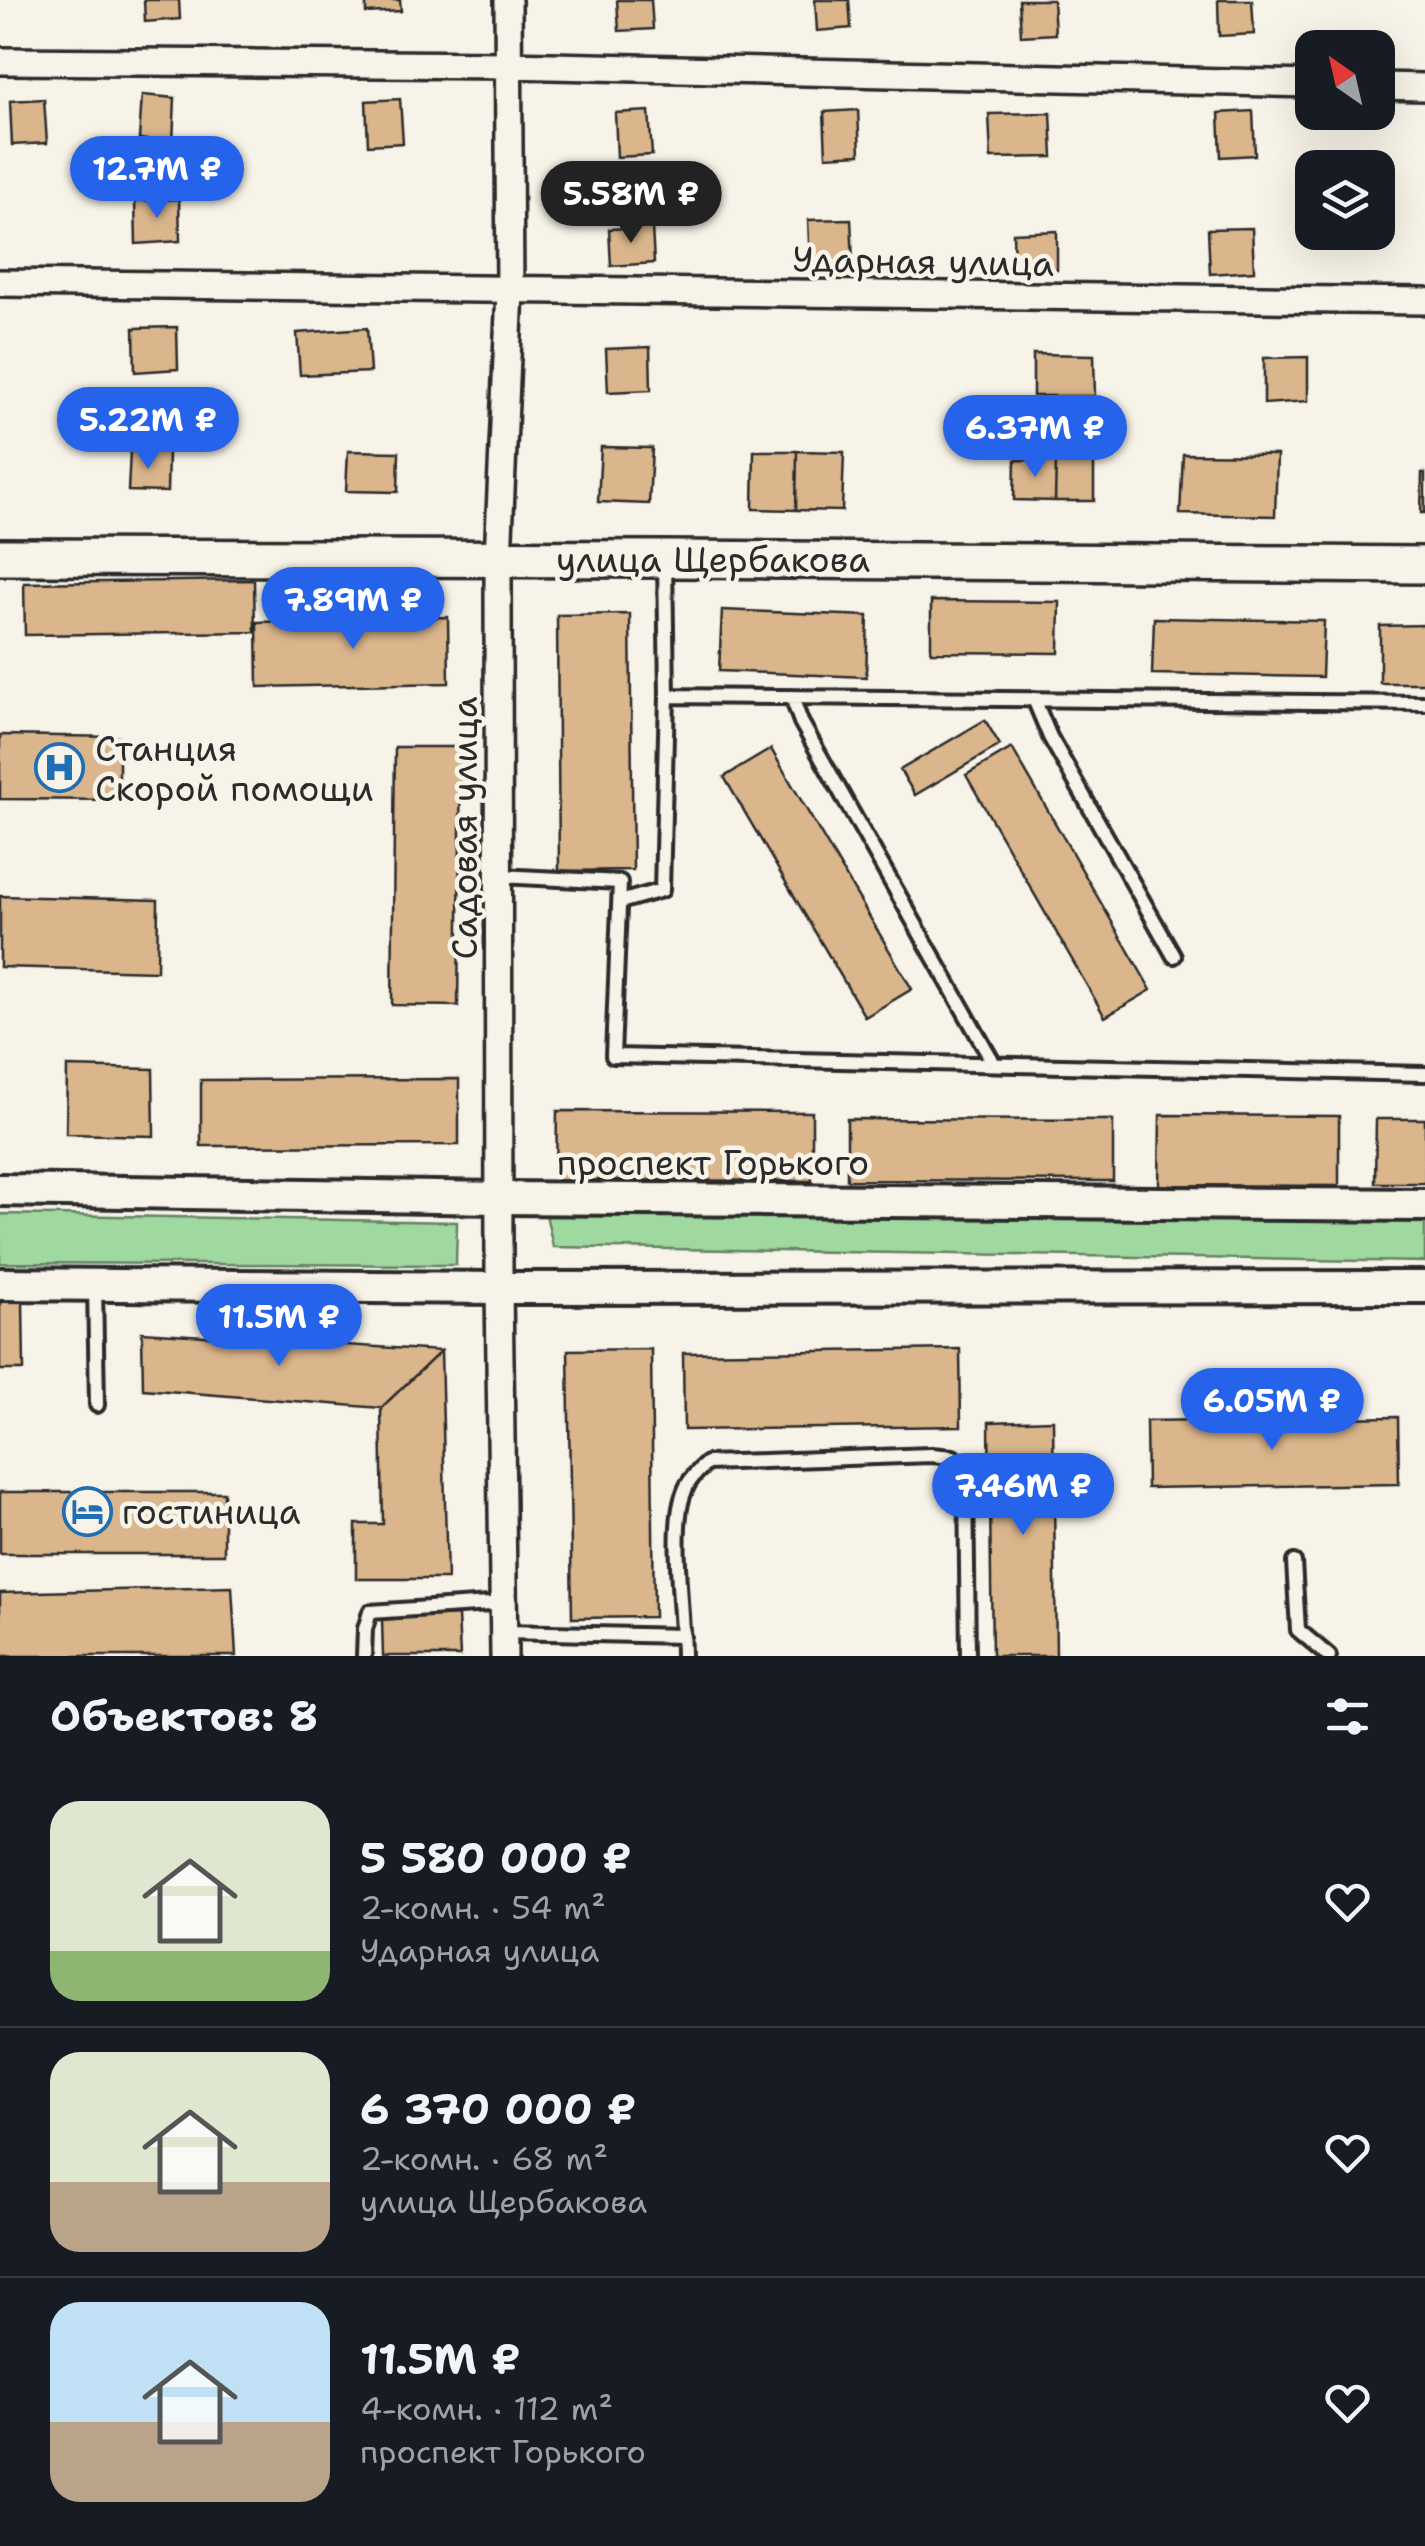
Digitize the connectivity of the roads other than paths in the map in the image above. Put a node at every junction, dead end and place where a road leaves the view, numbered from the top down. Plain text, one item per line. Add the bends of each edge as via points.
1 (508, 0) edge
2 (0, 61) edge
3 (508, 65) junction
4 (1295, 84) edge
5 (1395, 86) edge
6 (1425, 87) edge
7 (0, 283) edge
8 (510, 291) junction
9 (1425, 301) edge
10 (0, 558) edge
11 (498, 558) junction
12 (665, 558) junction
13 (1425, 566) edge
14 (667, 696) junction
15 (792, 697) junction
16 (1034, 699) junction
17 (1425, 703) edge
18 (499, 876) junction
19 (620, 902) junction
20 (1174, 956) dead end
21 (994, 1064) junction
22 (1425, 1074) edge
23 (0, 1190) edge
24 (500, 1198) junction
25 (1425, 1205) edge
26 (0, 1284) edge
27 (95, 1284) junction
28 (1425, 1287) edge
29 (499, 1288) junction
30 (97, 1405) dead end
31 (1294, 1562) dead end
32 (505, 1603) junction
33 (683, 1636) junction
34 (504, 1644) edge
35 (364, 1656) edge
36 (683, 1656) edge
37 (968, 1656) edge
38 (1329, 1656) edge

1 - 3 street, Садовая улица
2 - 3 street
3 - 4 street
3 - 8 street, Садовая улица
5 - 6 street
7 - 8 street, Ударная улица
8 - 9 street, Ударная улица
8 - 11 street, Садовая улица
10 - 11 main road, улица Щербакова
11 - 12 main road, улица Щербакова
11 - 18 street, Садовая улица
12 - 13 main road, улица Щербакова
12 - 14 lane
14 - 15 lane
14 - 19 lane via 662,890
15 - 16 lane
15 - 21 lane via 800,722
16 - 17 lane
16 - 20 lane
18 - 19 lane via 620,882
18 - 24 street, Садовая улица
19 - 21 lane via 614,1056
21 - 22 lane
23 - 24 street, проспект Горького
24 - 25 street, проспект Горького
24 - 29 street, Садовая улица
26 - 27 street
27 - 29 street
27 - 30 lane
28 - 29 street
29 - 32 street, Садовая улица
31 - 38 lane via 1298,1630
32 - 34 street, Садовая улица
32 - 35 lane via 370,1612
33 - 34 lane
33 - 36 lane
33 - 37 lane via 678,1515 684,1491 708,1463 942,1456 953,1457 966,1478

